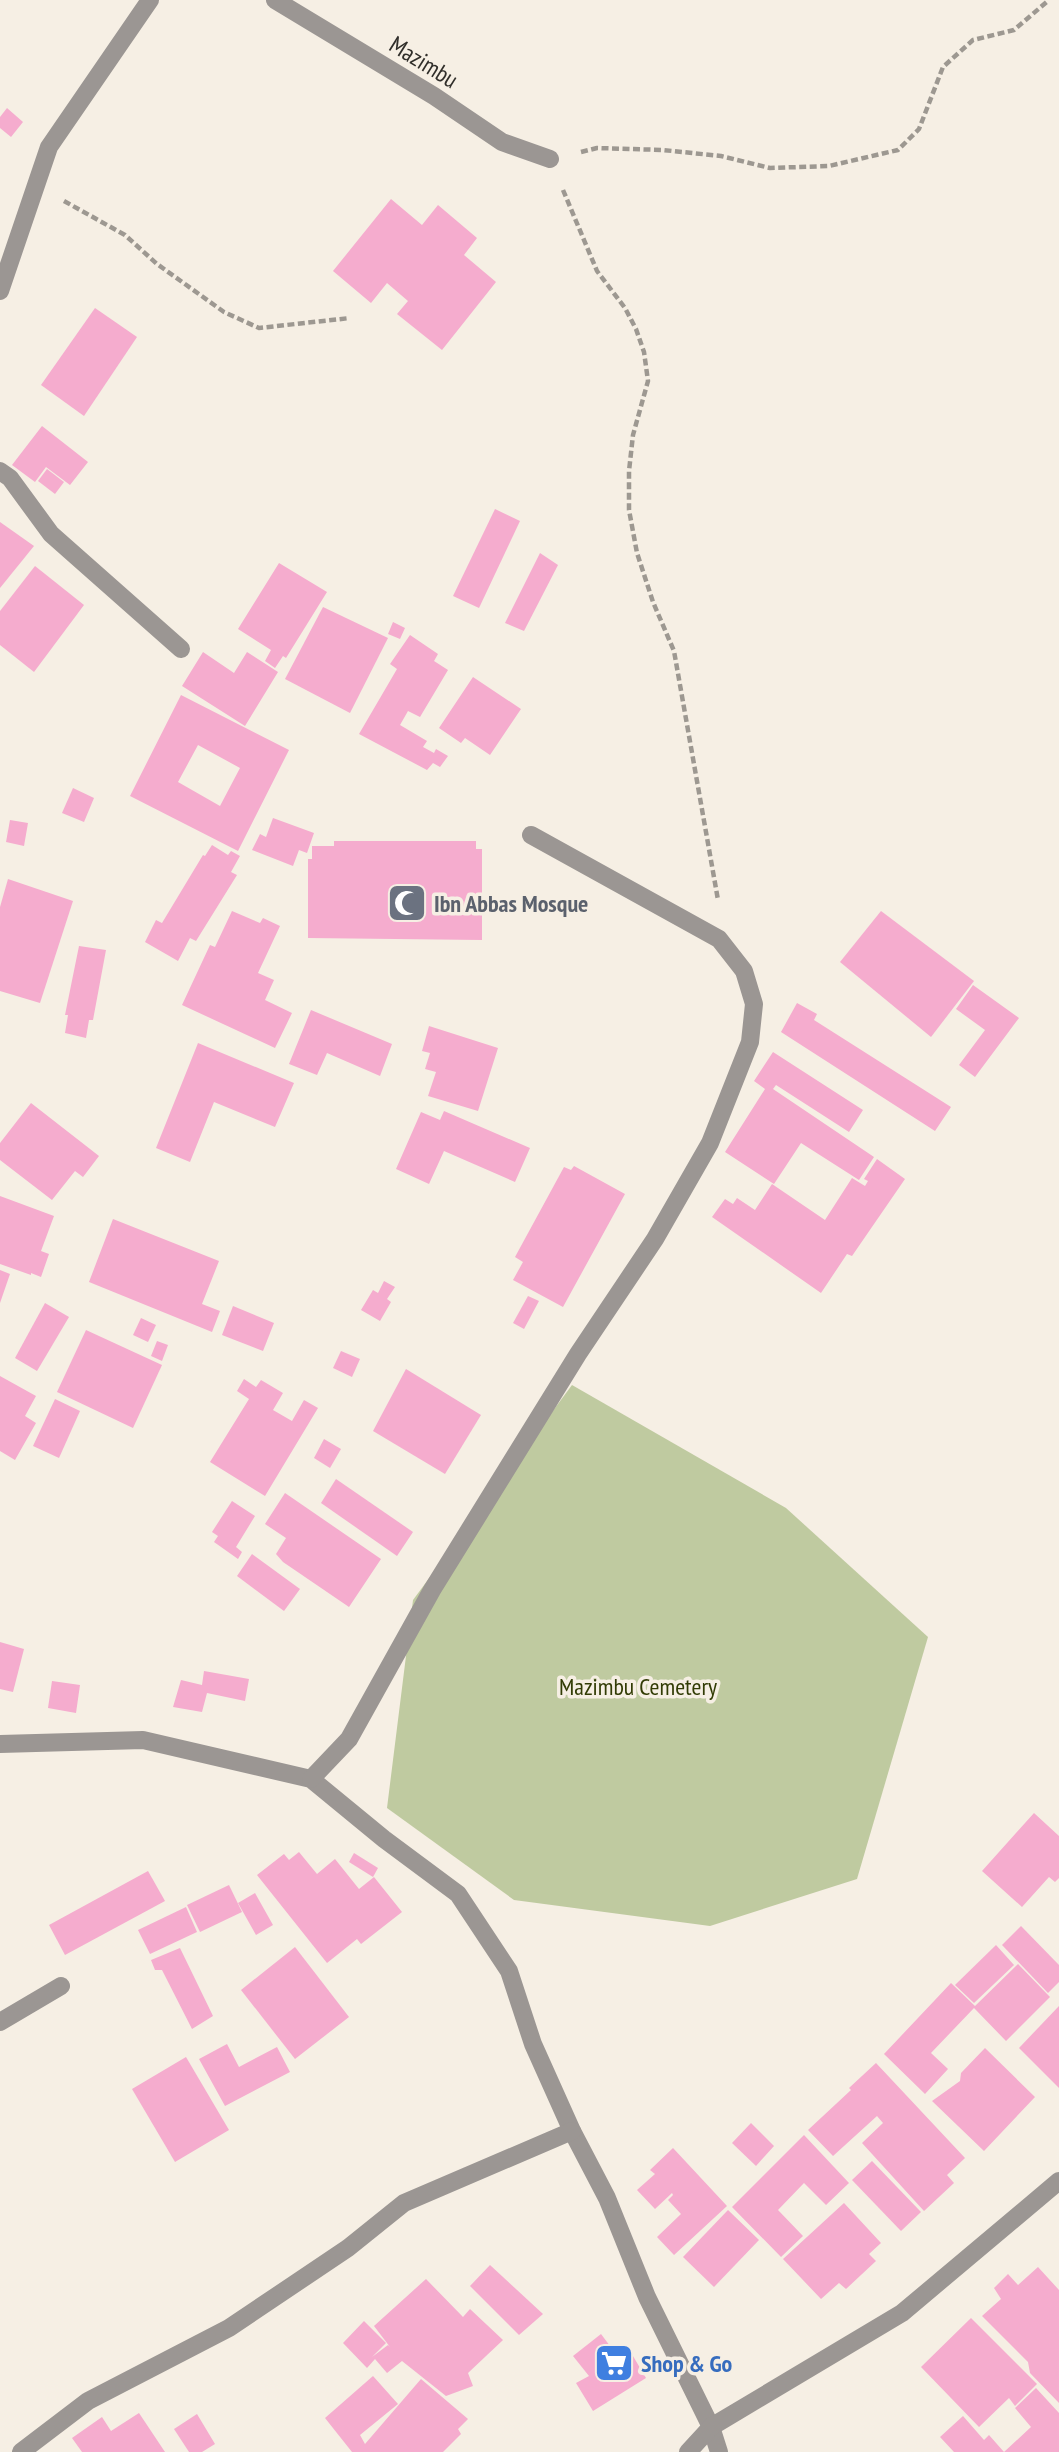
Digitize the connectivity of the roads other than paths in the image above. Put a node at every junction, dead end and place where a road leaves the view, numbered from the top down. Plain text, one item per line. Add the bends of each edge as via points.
1 (150, 0) edge
2 (275, 0) edge
3 (550, 159) road end
4 (0, 291) edge
5 (0, 471) edge
6 (181, 649) dead end
7 (531, 835) dead end
8 (0, 1744) edge
9 (311, 1779) junction
10 (61, 1986) dead end
11 (0, 2022) edge
12 (572, 2131) junction
13 (1059, 2180) edge
14 (711, 2427) junction
15 (21, 2452) edge
16 (688, 2452) edge
17 (719, 2452) edge

1 - 4 street via 49,147
2 - 3 street, Mazimbu via 502,142
5 - 6 street via 51,534
7 - 9 street via 719,939 744,971 754,1004 750,1042 710,1143 655,1239 432,1590 349,1739
8 - 9 street via 143,1740
9 - 12 street via 458,1894 509,1971 533,2044
10 - 11 street
12 - 14 street
12 - 15 street via 404,2203 348,2248 229,2328 88,2401
13 - 14 street via 902,2314
14 - 16 street
14 - 17 street

